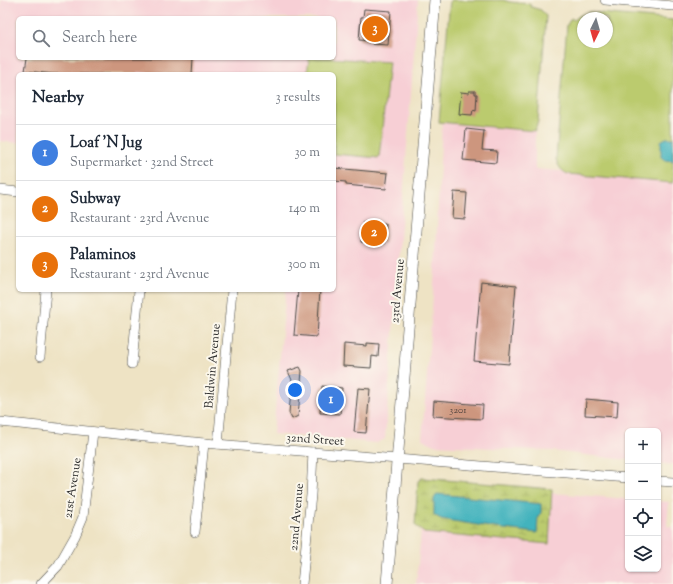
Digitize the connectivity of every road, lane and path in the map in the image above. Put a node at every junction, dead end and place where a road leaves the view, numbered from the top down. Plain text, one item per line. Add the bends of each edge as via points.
1 (435, 0) edge
2 (604, 0) edge
3 (673, 6) edge
4 (0, 190) edge
5 (16, 192) edge
6 (46, 292) edge
7 (139, 292) edge
8 (232, 292) edge
9 (40, 357) dead end
10 (132, 364) dead end
11 (0, 422) edge
12 (92, 432) junction
13 (204, 443) junction
14 (218, 444) junction
15 (313, 452) junction
16 (397, 458) junction
17 (625, 478) edge
18 (661, 481) edge
19 (673, 482) edge
20 (195, 532) dead end
21 (41, 584) edge
22 (302, 584) edge
23 (387, 584) edge

1 - 16 main road, 23rd Avenue
2 - 3 street
4 - 5 street
6 - 9 street
7 - 10 street
8 - 14 street, Baldwin Avenue
11 - 12 street, 32nd Street
12 - 13 street, 32nd Street
12 - 21 street, 21st Avenue via 83,517 71,545 58,566
13 - 14 street, 32nd Street
13 - 20 street
14 - 15 street, 32nd Street
15 - 16 street, 32nd Street
15 - 22 street, 22nd Avenue
16 - 17 street, 32nd Street
16 - 23 main road, 23rd Avenue
18 - 19 street

